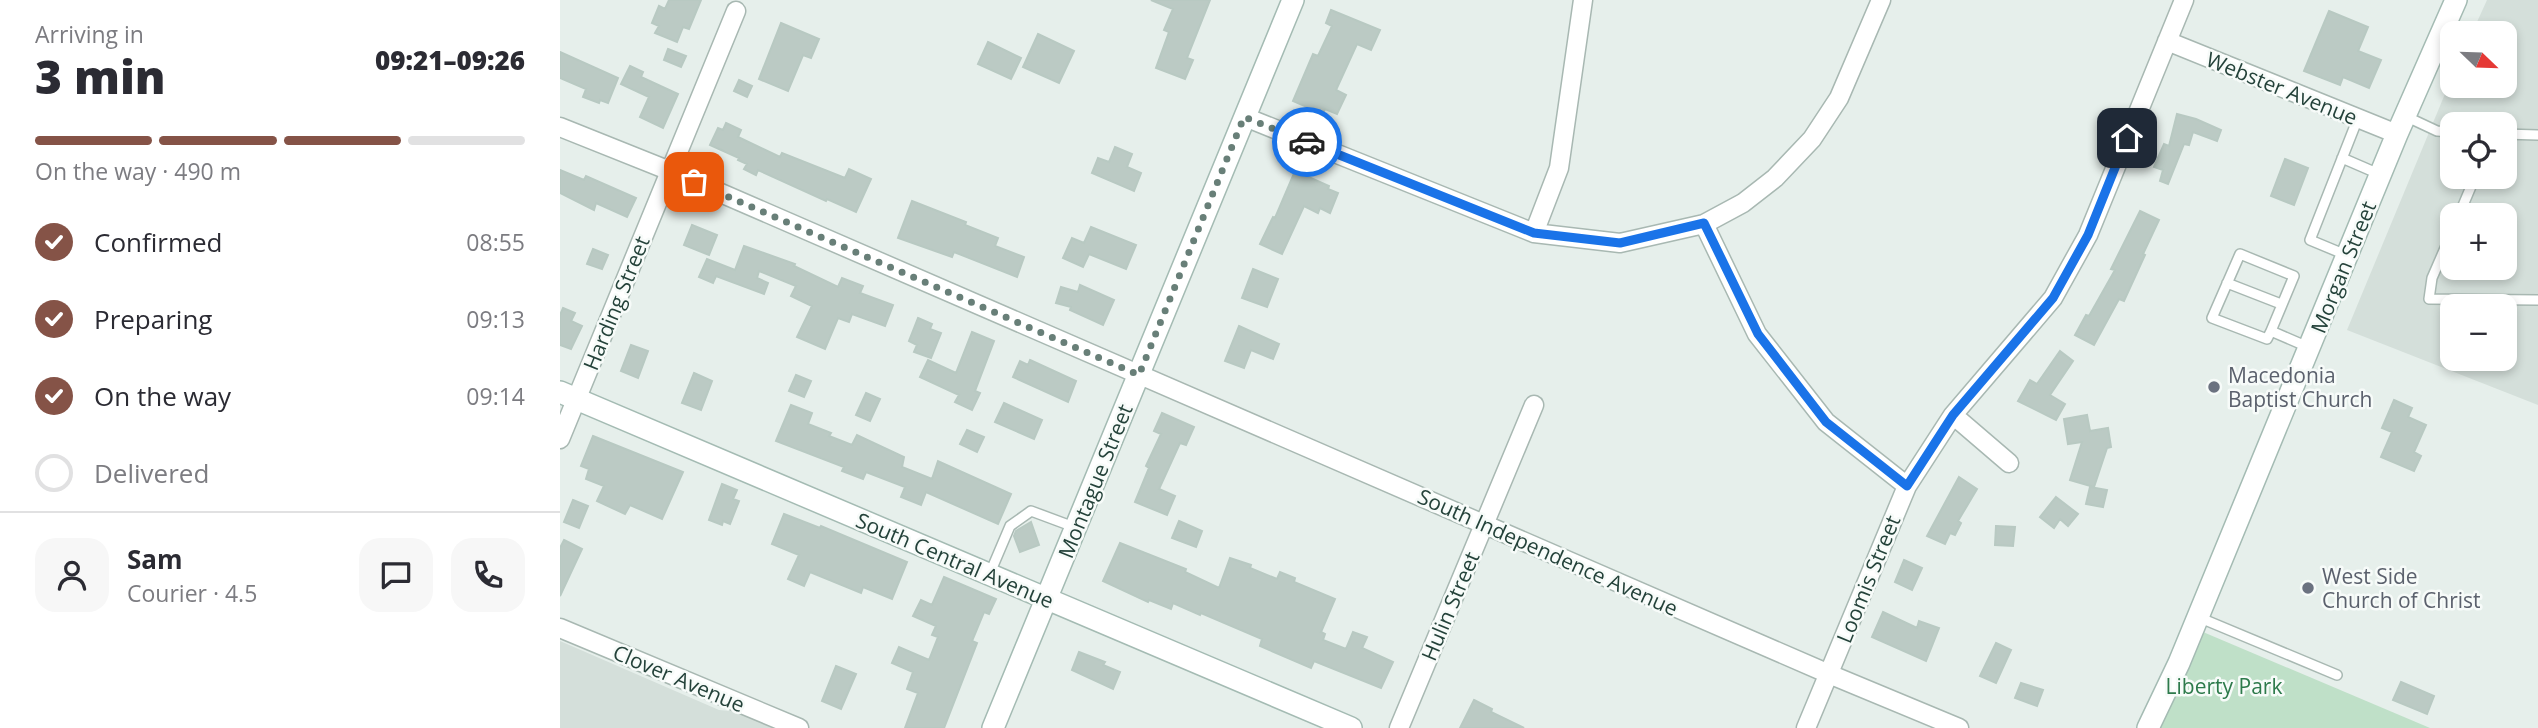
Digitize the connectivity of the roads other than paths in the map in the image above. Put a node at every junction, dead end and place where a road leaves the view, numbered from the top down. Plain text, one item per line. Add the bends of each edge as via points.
1 (1293, 0) edge
2 (1583, 0) edge
3 (1881, 0) edge
4 (2184, 0) edge
5 (2456, 0) edge
6 (736, 11) dead end
7 (2167, 41) junction
8 (1244, 117) junction
9 (2358, 118) junction
10 (2401, 125) junction
11 (560, 127) edge
12 (2440, 131) edge
13 (2517, 134) edge
14 (2538, 135) edge
15 (2342, 158) junction
16 (670, 171) junction
17 (2381, 174) junction
18 (1704, 223) junction
19 (1534, 233) junction
20 (2347, 256) junction
21 (2440, 260) edge
22 (2227, 283) junction
23 (2538, 300) edge
24 (2281, 304) junction
25 (2271, 331) junction
26 (2310, 348) junction
27 (1139, 375) junction
28 (568, 395) edge
29 (1534, 405) dead end
30 (1953, 415) junction
31 (560, 439) edge
32 (2010, 463) dead end
33 (1907, 486) junction
34 (1485, 524) junction
35 (1076, 528) junction
36 (989, 575) junction
37 (1046, 599) junction
38 (2198, 617) junction
39 (560, 628) edge
40 (1829, 674) junction
41 (2337, 675) dead end
42 (799, 728) edge
43 (993, 728) edge
44 (1351, 728) edge
45 (1399, 728) edge
46 (1806, 728) edge
47 (1959, 728) edge
48 (2148, 728) edge

1 - 8 main road, Montague Street
2 - 19 street via 1559,168
3 - 18 street via 1839,98 1812,139 1743,203
4 - 7 street, Loomis Street
5 - 10 main road, Morgan Street
6 - 16 street, Harding Street
7 - 9 street, Webster Avenue
7 - 30 street, Loomis Street via 2088,235 2053,298
8 - 19 street
8 - 27 main road, Montague Street
9 - 10 street, Webster Avenue
9 - 15 lane
10 - 12 lane
10 - 17 main road, Morgan Street
11 - 16 street, South Independence Avenue
13 - 14 lane
15 - 17 lane
15 - 20 lane via 2310,240
16 - 27 street, South Independence Avenue
16 - 28 street, Harding Street
17 - 20 main road, Morgan Street
18 - 19 street via 1620,243
18 - 33 street via 1758,334 1826,422
20 - 26 main road, Morgan Street
21 - 23 lane via 2429,299
22 - 24 lane
22 - 24 lane via 2240,254 2294,276
22 - 25 lane via 2212,318 2267,340
24 - 25 lane
25 - 26 lane
26 - 38 main road, Morgan Street
27 - 34 street, South Independence Avenue
27 - 35 main road, Montague Street
28 - 31 street, Harding Street
28 - 36 main road, South Central Avenue
29 - 34 street, Hulin Street
30 - 32 street
30 - 33 street, Loomis Street
33 - 40 street, Loomis Street
34 - 40 street, South Independence Avenue
34 - 45 street, Hulin Street
35 - 36 lane via 1031,511 1010,526
35 - 37 main road, Montague Street
36 - 37 main road, South Central Avenue
37 - 43 main road, Montague Street
37 - 44 main road, South Central Avenue
38 - 41 lane
38 - 48 main road, Morgan Street
39 - 42 street, Clover Avenue
40 - 46 street, Loomis Street
40 - 47 street, South Independence Avenue

